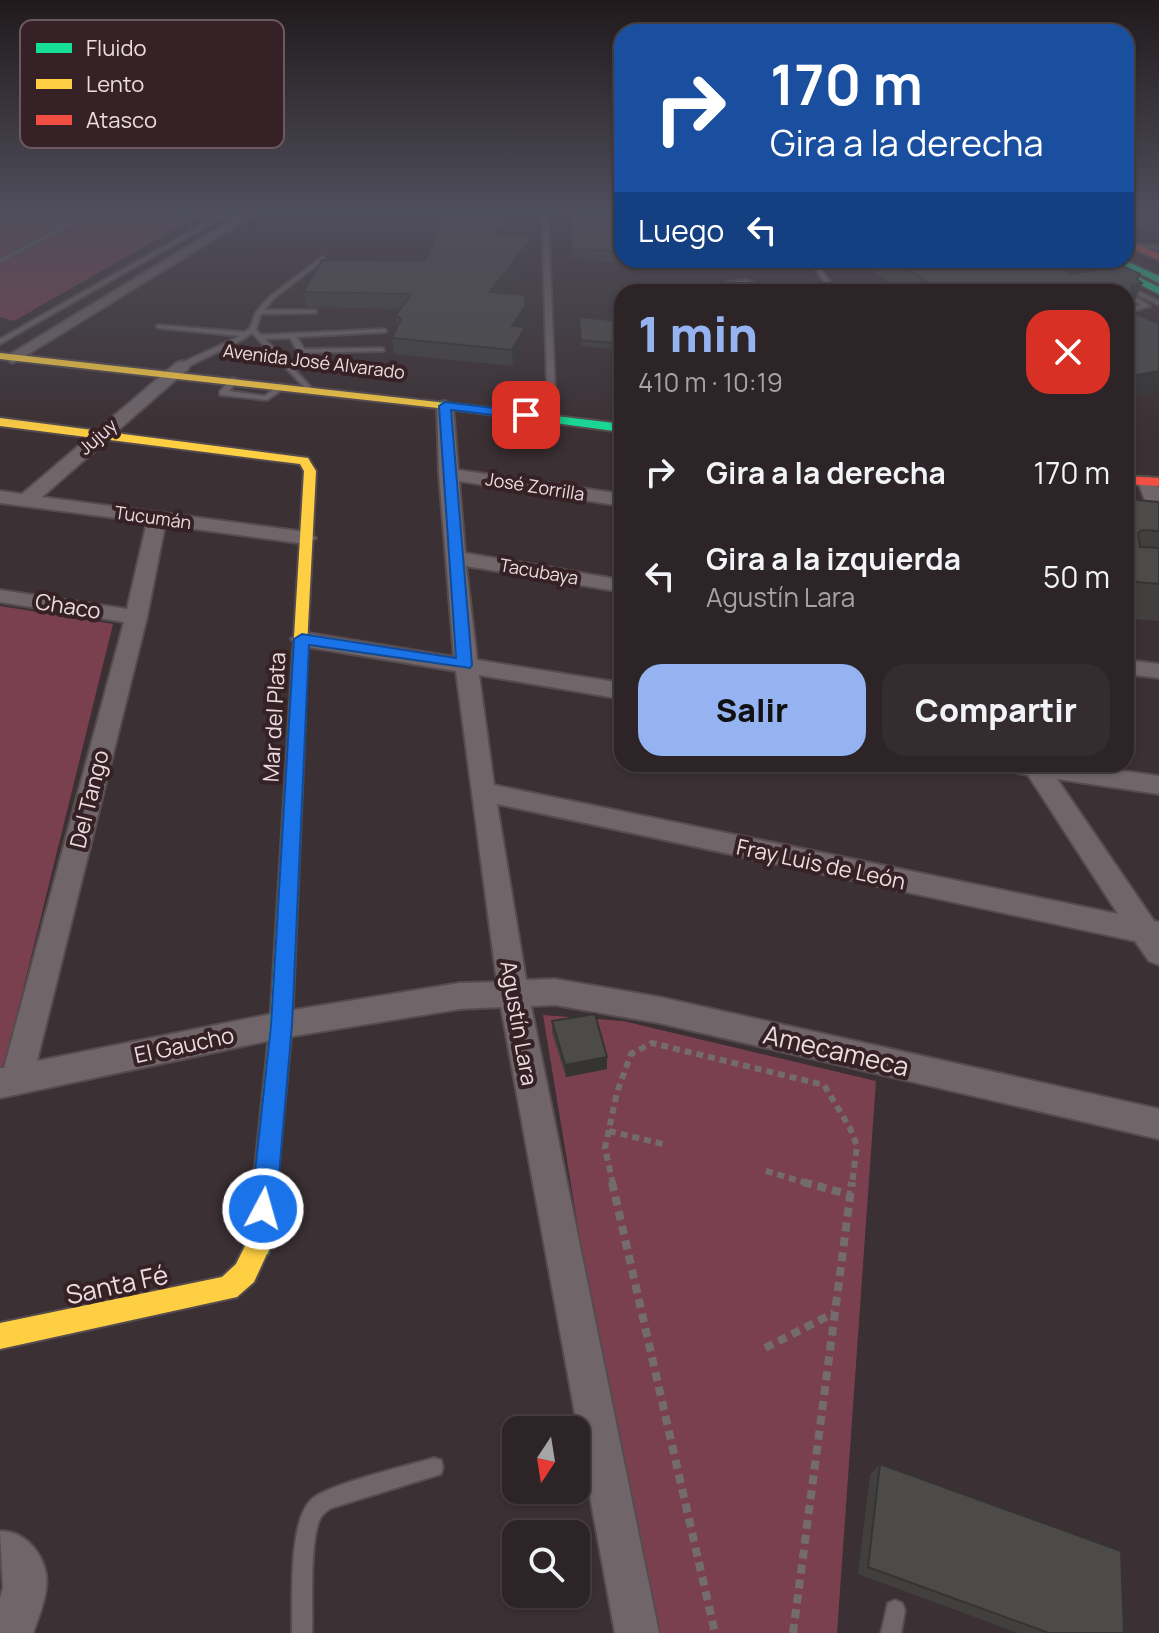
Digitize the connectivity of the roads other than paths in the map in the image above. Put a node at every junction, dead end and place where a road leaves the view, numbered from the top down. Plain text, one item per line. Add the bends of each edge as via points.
1 (96, 287) edge
2 (122, 287) edge
3 (285, 287) edge
4 (548, 287) edge
5 (1135, 287) edge
6 (1134, 291) edge
7 (1159, 291) edge
8 (1134, 296) edge
9 (1159, 303) edge
10 (1134, 311) edge
11 (1159, 311) edge
12 (259, 312) junction
13 (314, 312) edge
14 (1134, 313) edge
15 (159, 326) dead end
16 (384, 331) dead end
17 (250, 332) junction
18 (292, 335) junction
19 (258, 337) junction
20 (0, 342) edge
21 (382, 350) dead end
22 (9, 353) edge
23 (176, 370) junction
24 (297, 385) junction
25 (447, 402) junction
26 (553, 415) junction
27 (614, 420) edge
28 (0, 422) edge
29 (614, 426) edge
30 (101, 433) junction
31 (1134, 473) edge
32 (448, 474) junction
33 (1155, 479) edge
34 (1134, 480) edge
35 (0, 497) edge
36 (614, 499) edge
37 (26, 501) junction
38 (1159, 516) edge
39 (1137, 517) edge
40 (157, 519) junction
41 (306, 538) junction
42 (456, 558) junction
43 (614, 585) edge
44 (0, 596) edge
45 (136, 617) junction
46 (302, 639) junction
47 (464, 665) junction
48 (1134, 668) edge
49 (1159, 671) edge
50 (614, 690) edge
51 (1033, 772) edge
52 (1074, 772) edge
53 (1159, 785) edge
54 (483, 792) junction
55 (1154, 940) edge
56 (512, 992) junction
57 (281, 1025) junction
58 (9, 1081) edge
59 (1159, 1124) edge
60 (243, 1280) joint
61 (0, 1336) edge
62 (434, 1467) dead end
63 (0, 1553) edge
64 (895, 1610) dead end
65 (11, 1633) edge
66 (302, 1633) edge
67 (637, 1633) edge
68 (891, 1633) edge

1 - 20 lane
2 - 22 street
3 - 12 lane
4 - 26 lane
5 - 7 street
6 - 9 lane
8 - 10 lane via 1147,306
11 - 14 lane
12 - 13 lane
12 - 17 lane
15 - 17 lane
16 - 18 lane
17 - 19 lane
17 - 23 lane
18 - 19 lane
18 - 21 lane via 303,351
19 - 24 lane
22 - 23 street, Avenida José Alvarado
23 - 24 street, Avenida José Alvarado
23 - 24 street, Avenida José Alvarado
23 - 30 street, Jujuy
24 - 25 street, Avenida José Alvarado
25 - 26 street, Avenida José Alvarado
25 - 32 street, Agustín Lara
26 - 27 street, Avenida José Alvarado
26 - 29 street, Avenida José Alvarado
28 - 30 street, Mar del Plata
30 - 37 street, Jujuy
30 - 41 street, Mar del Plata via 304,461 310,471
31 - 33 street
32 - 36 street, José Zorrilla
32 - 42 street, Agustín Lara
33 - 34 street
33 - 38 street
35 - 37 street, Tucumán
37 - 40 street, Tucumán
38 - 39 street
40 - 41 street, Tucumán
40 - 45 street, Del Tango
41 - 46 street, Mar del Plata
42 - 43 street, Tacubaya
42 - 47 street, Agustín Lara
44 - 45 street, Chaco
45 - 58 street, Del Tango
46 - 47 street
46 - 57 street, Mar del Plata
47 - 50 street
47 - 54 street, Agustín Lara
48 - 49 street
51 - 55 street
52 - 53 street
54 - 55 street, Fray Luis de León
54 - 56 street, Agustín Lara
56 - 57 street, El Gaucho
56 - 59 street, Amecameca via 614,1001
56 - 67 street, Agustín Lara
57 - 58 street, El Gaucho
57 - 60 street, Mar del Plata via 260,1240
60 - 61 street, Santa Fé via 228,1288
62 - 66 lane via 316,1507 307,1538
63 - 65 street via 9,1553 23,1567 25,1588
64 - 68 lane

